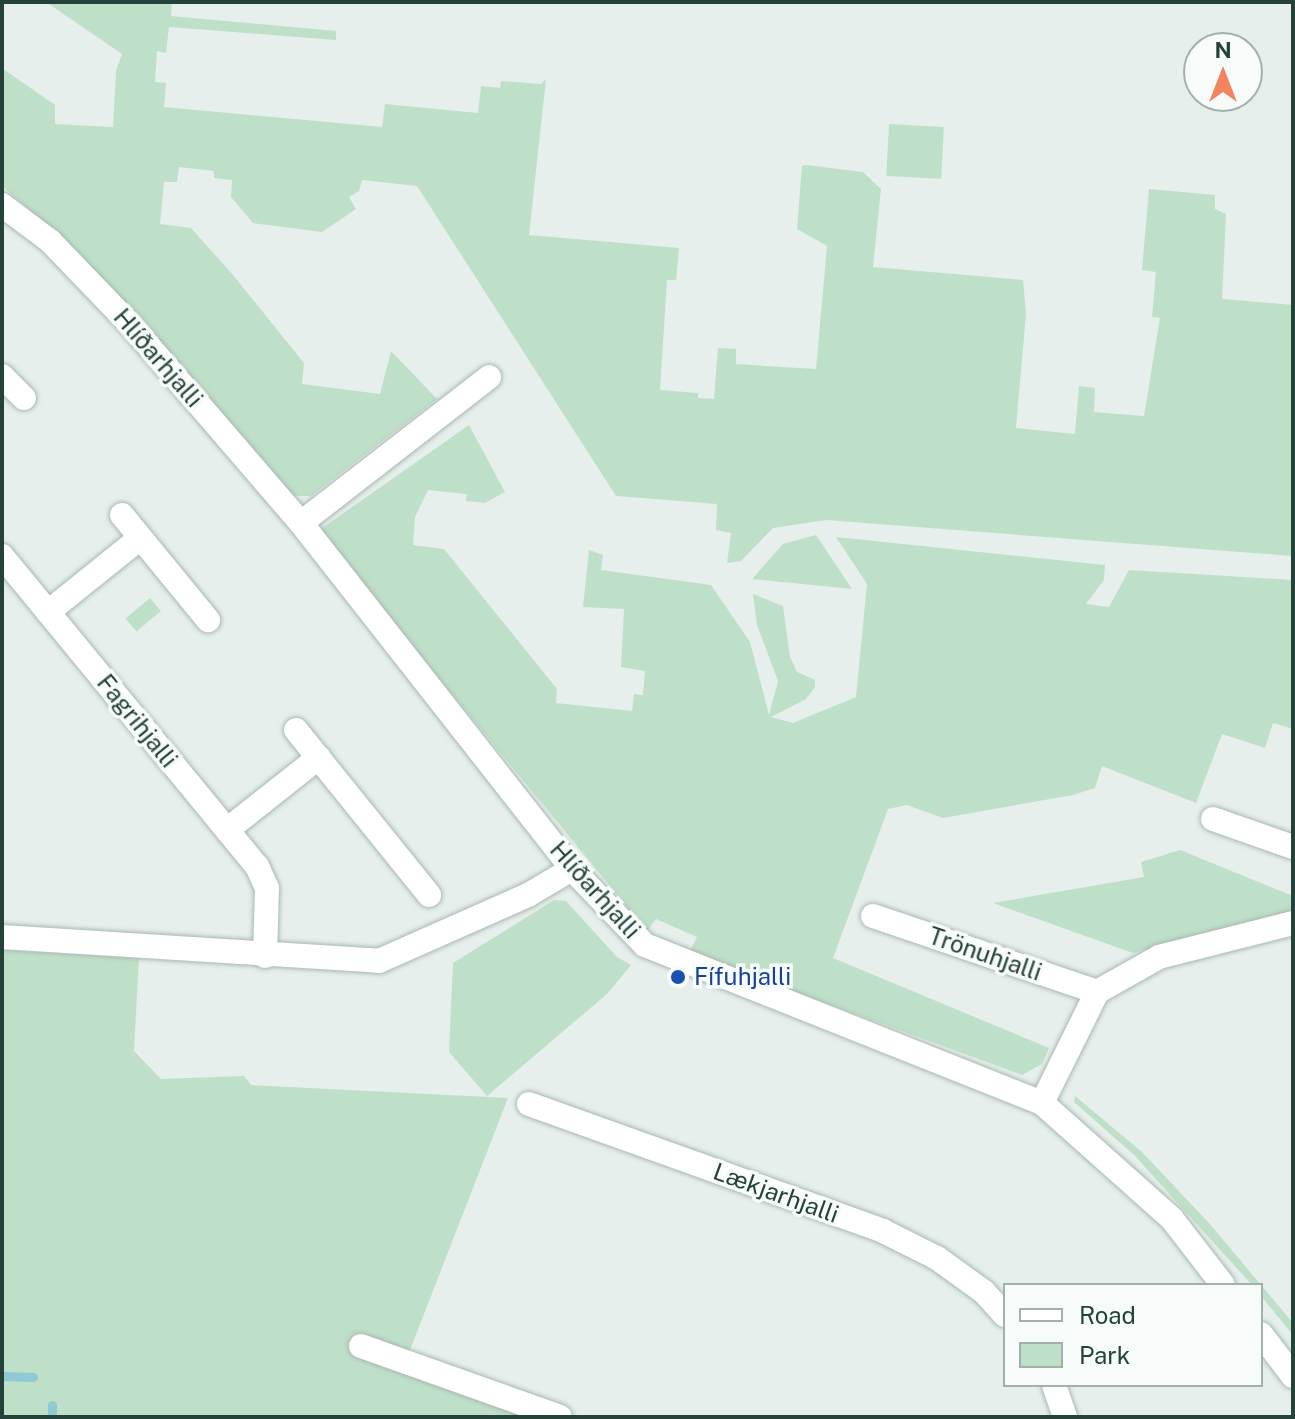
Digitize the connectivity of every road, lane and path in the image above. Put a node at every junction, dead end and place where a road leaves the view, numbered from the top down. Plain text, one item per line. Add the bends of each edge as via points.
1 (2, 205) edge
2 (489, 377) dead end
3 (3, 378) edge
4 (24, 398) dead end
5 (122, 515) dead end
6 (301, 523) junction
7 (140, 538) junction
8 (2, 556) edge
9 (48, 612) junction
10 (208, 620) dead end
11 (296, 730) dead end
12 (319, 757) junction
13 (1213, 819) dead end
14 (227, 830) junction
15 (1293, 847) edge
16 (572, 869) junction
17 (429, 895) dead end
18 (873, 916) dead end
19 (1293, 923) edge
20 (2, 937) edge
21 (265, 956) junction
22 (1097, 992) junction
23 (1042, 1103) junction
24 (529, 1104) dead end
25 (1221, 1283) edge
26 (1003, 1313) edge
27 (1263, 1337) edge
28 (361, 1346) dead end
29 (1293, 1376) edge
30 (1055, 1387) edge
31 (560, 1417) edge
32 (1065, 1417) edge

1 - 6 street, Hlíðarhjalli via 50,241 128,322
2 - 6 street
3 - 4 street
5 - 7 street
6 - 16 street, Hlíðarhjalli
7 - 9 street
7 - 10 street
8 - 9 street, Fagrihjalli
9 - 14 street, Fagrihjalli
11 - 12 street
12 - 14 street
12 - 17 street
13 - 15 street
14 - 21 street, Fagrihjalli via 257,866 267,888
16 - 21 street via 528,895 379,961
16 - 23 street, Hlíðarhjalli via 632,934 668,958
18 - 22 street, Trönuhjalli
19 - 22 street via 1159,957
20 - 21 street
22 - 23 street
23 - 25 street, Hlíðarhjalli via 1172,1219
24 - 26 street, Lækjarhjalli via 883,1231 937,1258
27 - 29 street
28 - 31 street
30 - 32 street

